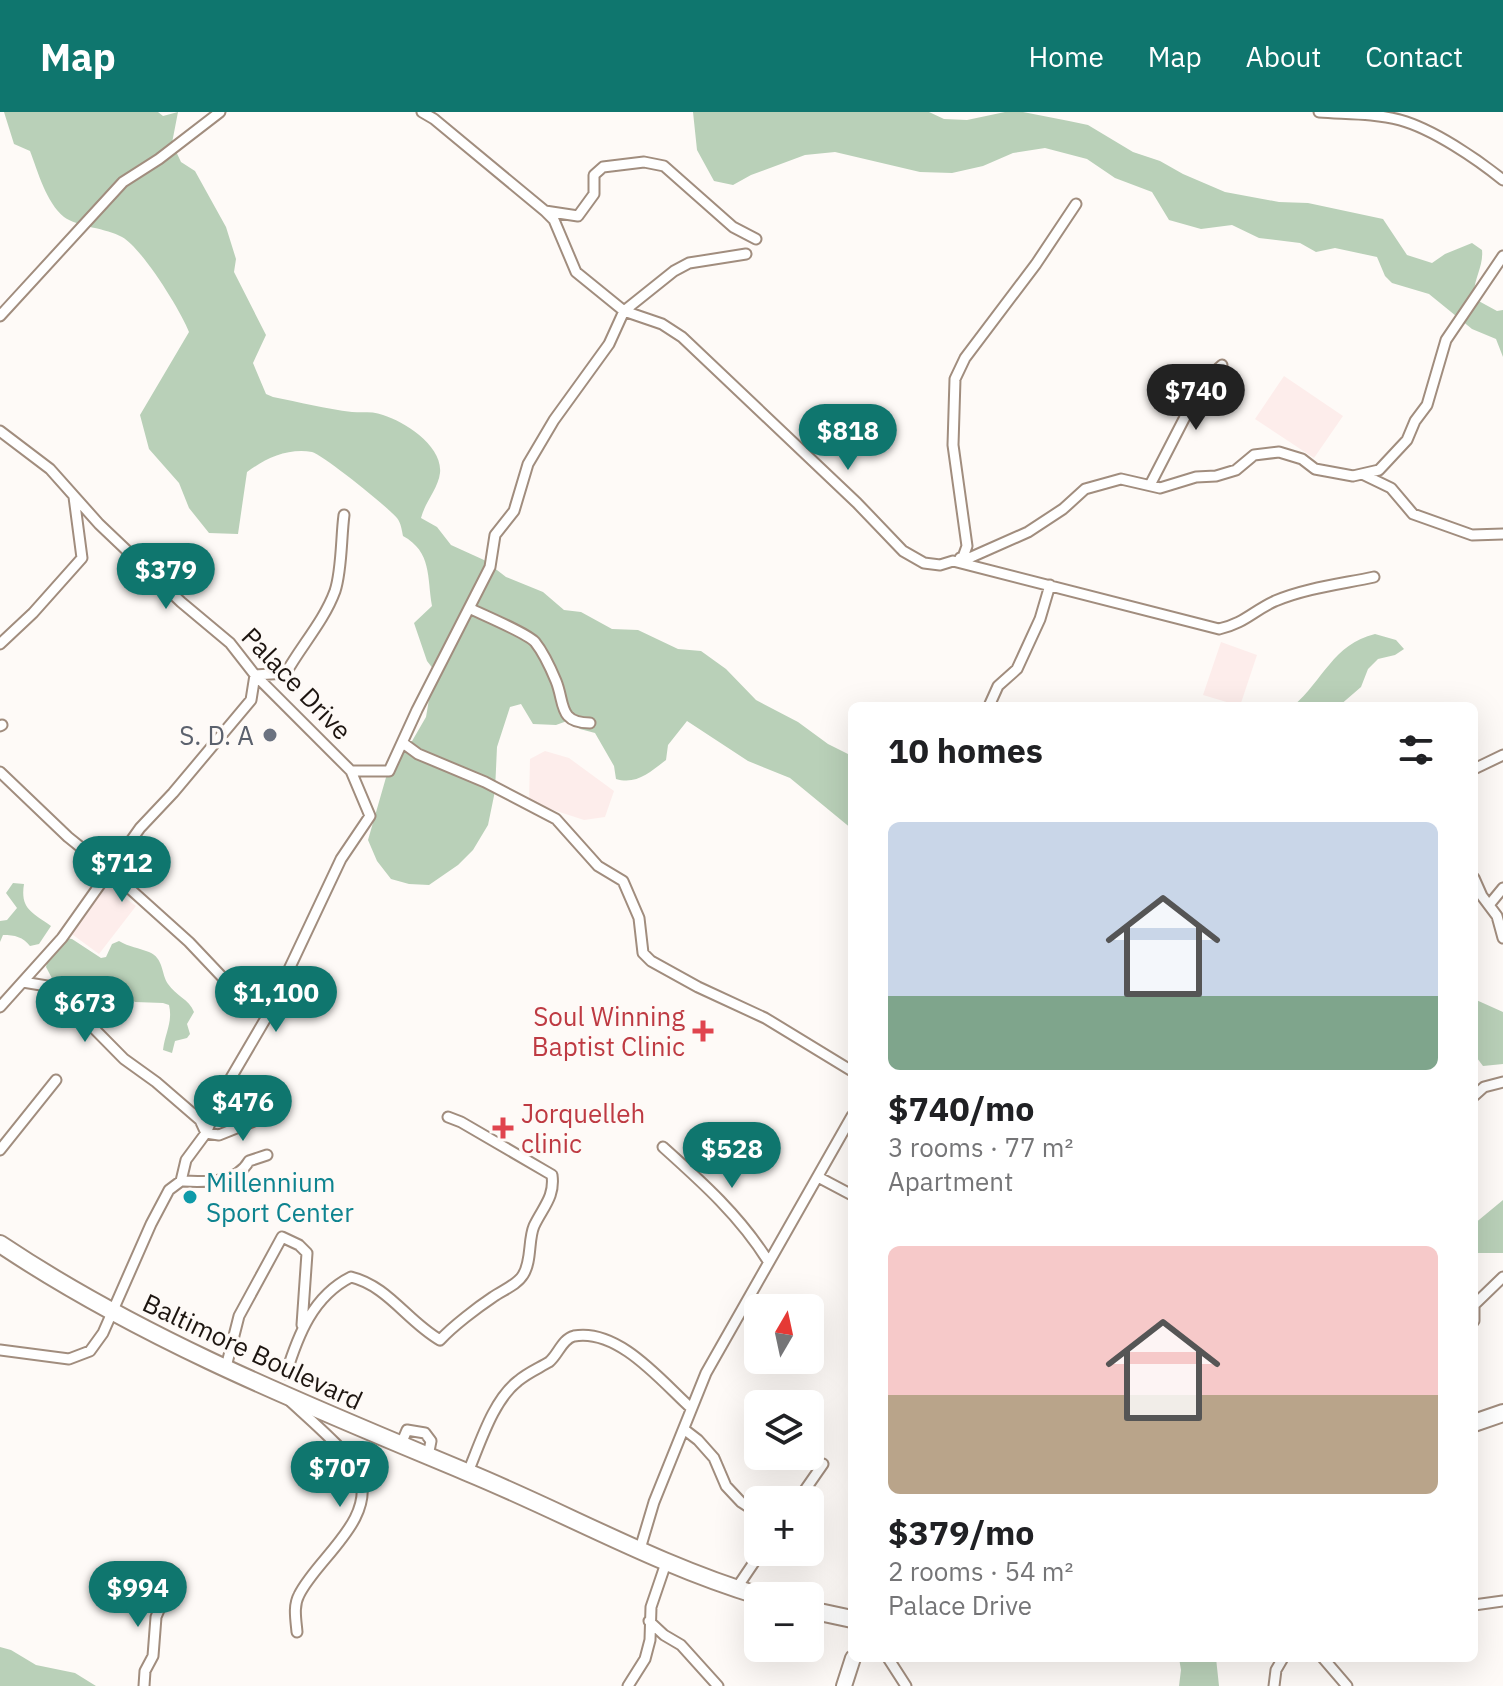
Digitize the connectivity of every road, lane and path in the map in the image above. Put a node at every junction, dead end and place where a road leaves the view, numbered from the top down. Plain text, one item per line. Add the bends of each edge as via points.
1 (220, 112) edge
2 (422, 112) edge
3 (1319, 112) edge
4 (1503, 180) edge
5 (1076, 204) dead end
6 (545, 211) junction
7 (756, 239) dead end
8 (746, 254) dead end
9 (1503, 256) edge
10 (624, 311) junction
11 (0, 316) edge
12 (1222, 365) dead end
13 (0, 431) edge
14 (1362, 474) junction
15 (1150, 485) junction
16 (74, 497) junction
17 (344, 515) dead end
18 (1503, 534) edge
19 (958, 559) junction
20 (1374, 577) dead end
21 (1050, 585) junction
22 (469, 608) junction
23 (0, 644) edge
24 (255, 675) junction
25 (991, 702) edge
26 (590, 723) dead end
27 (403, 743) junction
28 (1503, 755) edge
29 (1478, 767) edge
30 (351, 771) junction
31 (0, 772) edge
32 (109, 870) junction
33 (1478, 887) edge
34 (1503, 888) edge
35 (1489, 905) junction
36 (1503, 938) edge
37 (40, 962) junction
38 (0, 1007) edge
39 (266, 1018) junction
40 (848, 1069) edge
41 (56, 1080) dead end
42 (1503, 1082) edge
43 (1478, 1092) edge
44 (274, 1113) dead end
45 (448, 1117) dead end
46 (848, 1123) edge
47 (206, 1133) junction
48 (663, 1147) dead end
49 (0, 1150) edge
50 (267, 1155) dead end
51 (818, 1177) junction
52 (181, 1181) junction
53 (848, 1193) edge
54 (0, 1244) edge
55 (768, 1261) junction
56 (1503, 1277) edge
57 (1478, 1302) edge
58 (110, 1311) junction
59 (302, 1328) junction
60 (0, 1350) edge
61 (226, 1367) junction
62 (286, 1374) dead end
63 (276, 1390) junction
64 (691, 1408) junction
65 (1503, 1413) edge
66 (1478, 1418) edge
67 (685, 1430) junction
68 (468, 1472) junction
69 (744, 1504) edge
70 (640, 1549) junction
71 (666, 1563) junction
72 (752, 1566) edge
73 (169, 1569) dead end
74 (736, 1589) junction
75 (744, 1591) edge
76 (1503, 1601) edge
77 (1478, 1604) edge
78 (824, 1613) edge
79 (848, 1618) edge
80 (649, 1621) junction
81 (297, 1632) dead end
82 (852, 1662) edge
83 (891, 1662) edge
84 (1281, 1662) edge
85 (1326, 1662) edge
86 (144, 1686) edge
87 (628, 1686) edge
88 (718, 1686) edge
89 (844, 1686) edge
90 (906, 1686) edge
91 (1274, 1686) edge
92 (1347, 1686) edge

1 - 11 street via 123,182
2 - 6 street
3 - 4 street via 1413,124 1475,157
5 - 19 street via 955,379 953,445 967,546
6 - 7 street via 578,216 594,194 594,175 603,167 644,162 664,166 733,227
6 - 10 street via 576,272
8 - 10 street via 689,263
9 - 14 street via 1446,340 1427,405 1407,440 1379,470
10 - 19 street via 682,337 903,551 924,563
10 - 22 street via 609,344 528,464 514,511 495,535 490,567
12 - 15 street via 1203,382
13 - 16 street, Palace Drive via 50,469
14 - 15 street via 1315,469 1279,452 1254,455 1236,470 1216,476 1160,488
14 - 18 street via 1391,488 1413,514 1472,535
15 - 19 street via 1121,479 1085,489 1028,532
16 - 23 street via 82,558
16 - 24 street, Palace Drive via 230,643
17 - 24 street via 336,589 320,620 286,673
19 - 21 street
20 - 21 street via 1297,593 1219,629
21 - 25 street via 1017,669 998,686
22 - 26 street via 534,641 569,718
22 - 27 street
24 - 30 street, Palace Drive
24 - 32 street via 251,700
27 - 30 street via 389,771
27 - 40 street via 556,819 598,866 623,881 639,918 643,953 651,961 765,1018
28 - 29 street
30 - 39 street via 370,816 341,859
31 - 32 street
32 - 37 street
32 - 39 street
33 - 35 street
34 - 35 street
35 - 36 street
37 - 38 street
37 - 47 street via 23,982 53,987 124,1059 200,1120
39 - 47 street
41 - 49 street
42 - 43 street
44 - 47 street via 219,1135
45 - 59 street via 552,1175 554,1187 533,1228 524,1274 440,1340 375,1285 351,1277 324,1296
46 - 51 street
47 - 52 street via 186,1160
48 - 55 street via 705,1183
50 - 52 street via 216,1182
51 - 53 street
51 - 55 street
52 - 58 street via 169,1190
54 - 58 highway, Baltimore Boulevard
55 - 64 street
56 - 57 street
58 - 60 street via 90,1351 69,1359
58 - 61 highway, Baltimore Boulevard
59 - 61 street via 307,1253 282,1237 239,1316
59 - 62 street
61 - 63 highway, Baltimore Boulevard
63 - 68 highway, Baltimore Boulevard
63 - 81 street via 352,1462 362,1484 360,1510 297,1597
64 - 67 street
64 - 68 street via 650,1367 623,1349 573,1336 552,1360 515,1383 490,1420
65 - 66 highway
67 - 69 street via 714,1458 726,1486
67 - 70 street
68 - 70 highway, Baltimore Boulevard
70 - 71 highway, Baltimore Boulevard
71 - 74 highway, Baltimore Boulevard
71 - 80 street
72 - 74 street
73 - 86 street via 172,1580 156,1617
74 - 75 highway, Baltimore Boulevard
76 - 77 street
78 - 79 highway
80 - 87 street via 645,1659
80 - 88 street via 681,1645
82 - 89 main road
83 - 90 street
84 - 91 street
85 - 92 street

